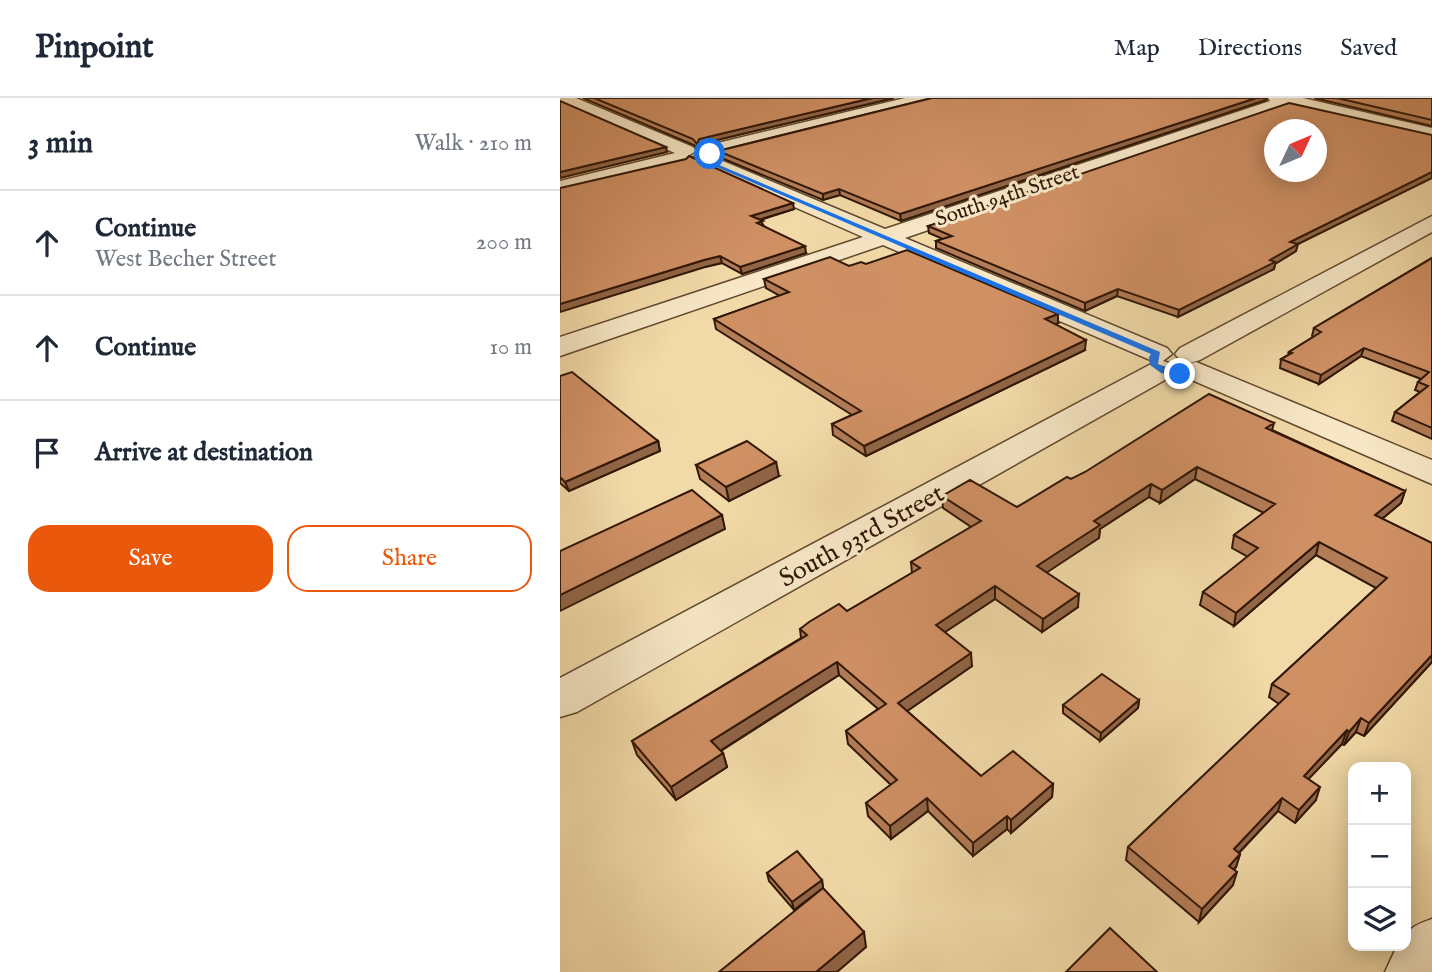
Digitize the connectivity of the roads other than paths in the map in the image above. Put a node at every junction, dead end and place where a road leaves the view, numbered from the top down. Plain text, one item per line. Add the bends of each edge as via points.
1 (562, 98) edge
2 (926, 98) edge
3 (1286, 99) edge
4 (1432, 133) edge
5 (693, 155) junction
6 (560, 187) edge
7 (1432, 223) edge
8 (885, 237) junction
9 (560, 347) edge
10 (1176, 362) junction
11 (1432, 473) edge
12 (560, 699) edge
13 (1432, 948) edge
14 (1415, 972) edge

1 - 5 street
2 - 5 street
3 - 4 street
3 - 8 street, South 94th Street
5 - 6 street
5 - 8 street
7 - 10 street, South 93rd Street
8 - 9 street, South 94th Street
8 - 10 street
10 - 11 street
10 - 12 street, South 93rd Street
13 - 14 street

